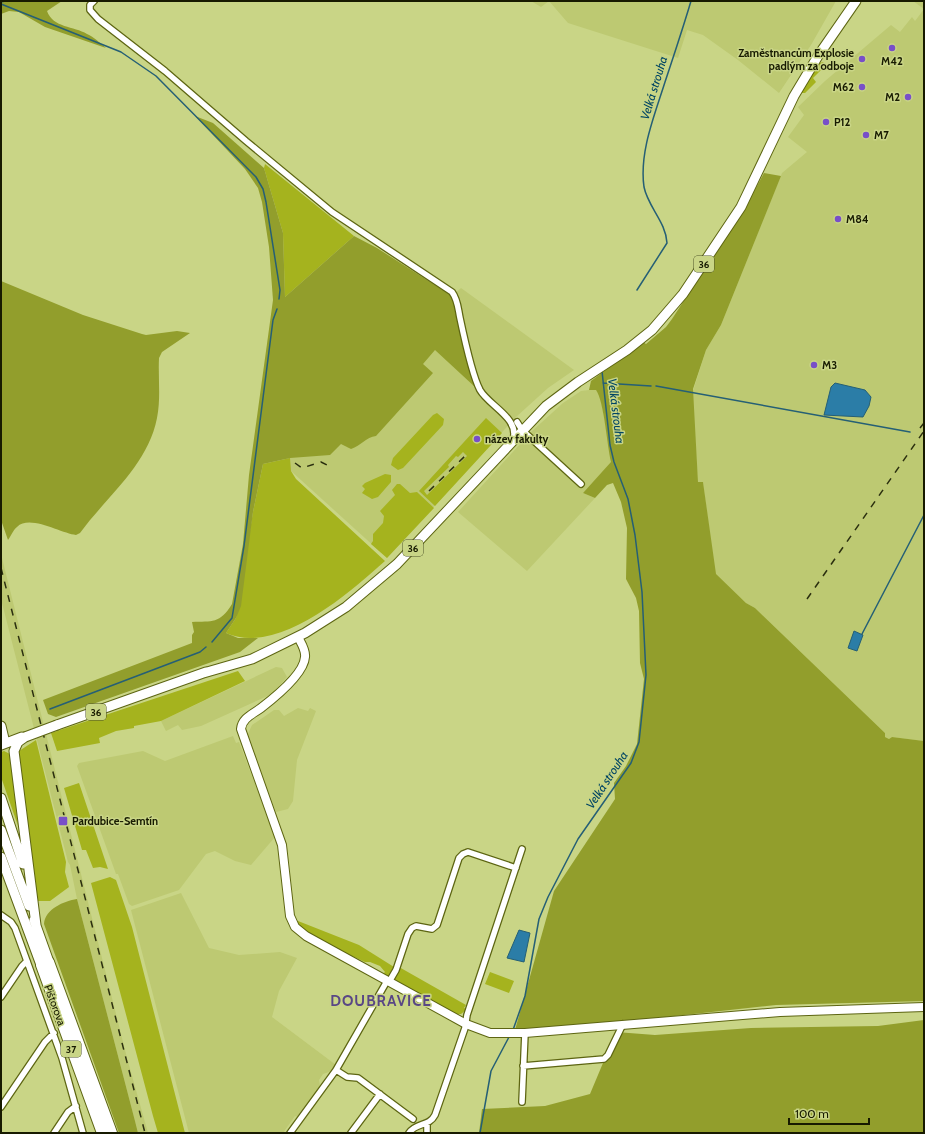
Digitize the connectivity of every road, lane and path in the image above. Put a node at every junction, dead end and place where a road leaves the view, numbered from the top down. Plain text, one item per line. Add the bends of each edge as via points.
1 (94, 1) edge
2 (856, 1) edge
3 (502, 413) junction
4 (532, 420) junction
5 (517, 422) junction
6 (512, 427) junction
7 (522, 430) junction
8 (512, 441) junction
9 (581, 484) dead end
10 (298, 637) junction
11 (1, 726) edge
12 (25, 737) junction
13 (3, 744) edge
14 (1, 798) edge
15 (1, 830) edge
16 (522, 849) dead end
17 (1, 857) edge
18 (516, 868) junction
19 (1, 878) edge
20 (30, 883) junction
21 (1, 915) edge
22 (31, 926) junction
23 (27, 961) junction
24 (45, 963) junction
25 (388, 981) junction
26 (1, 998) edge
27 (924, 1007) edge
28 (466, 1024) junction
29 (623, 1024) junction
30 (54, 1033) junction
31 (525, 1033) junction
32 (523, 1066) junction
33 (336, 1070) junction
34 (380, 1094) junction
35 (522, 1102) dead end
36 (76, 1106) junction
37 (1, 1107) edge
38 (413, 1119) dead end
39 (428, 1123) junction
40 (54, 1133) edge
41 (83, 1133) edge
42 (102, 1133) edge
43 (112, 1133) edge
44 (290, 1133) edge
45 (351, 1133) edge
46 (409, 1133) edge
47 (427, 1133) edge

1 - 3 street via 90,5 90,10 98,19 165,71 332,212 452,292 458,305 480,390
2 - 4 main road, 36 via 803,80 784,115 748,195 688,288 652,330 560,395
3 - 5 street
3 - 6 street
4 - 5 street
4 - 7 main road, 36
5 - 7 street
6 - 7 street
6 - 8 street
7 - 8 main road, 36
7 - 9 street
8 - 10 main road, 36 via 385,576 336,615
10 - 12 main road, 36, bridge via 241,663 200,674
10 - 25 street via 305,654 301,669 272,700 247,717 242,725 242,734 282,845 293,924 306,936
11 - 13 main road
12 - 13 main road, 36
12 - 20 main road via 18,742 14,751
14 - 20 main road
15 - 22 main road, 37
16 - 18 street
17 - 22 main road, 37
18 - 25 street via 468,852 462,854 437,925 432,929 416,926 410,930 396,970
18 - 28 street
19 - 22 main road
20 - 22 main road
21 - 23 street, Pištorova via 14,925
22 - 24 main road, 37
23 - 26 street
23 - 30 street, Pištorova
24 - 42 highway, 37
24 - 43 highway, 37
25 - 28 street
25 - 33 street
27 - 29 street via 780,1012
28 - 31 street via 485,1032
28 - 39 street via 435,1115
29 - 31 street
29 - 32 street via 604,1059
30 - 36 street, Pištorova
30 - 37 street via 45,1042
31 - 32 street
32 - 35 street
33 - 34 street via 346,1076 358,1078
33 - 44 street
34 - 38 street
34 - 45 street
36 - 40 street via 68,1112
36 - 41 street, Pištorova
39 - 46 street via 414,1126
39 - 47 street

